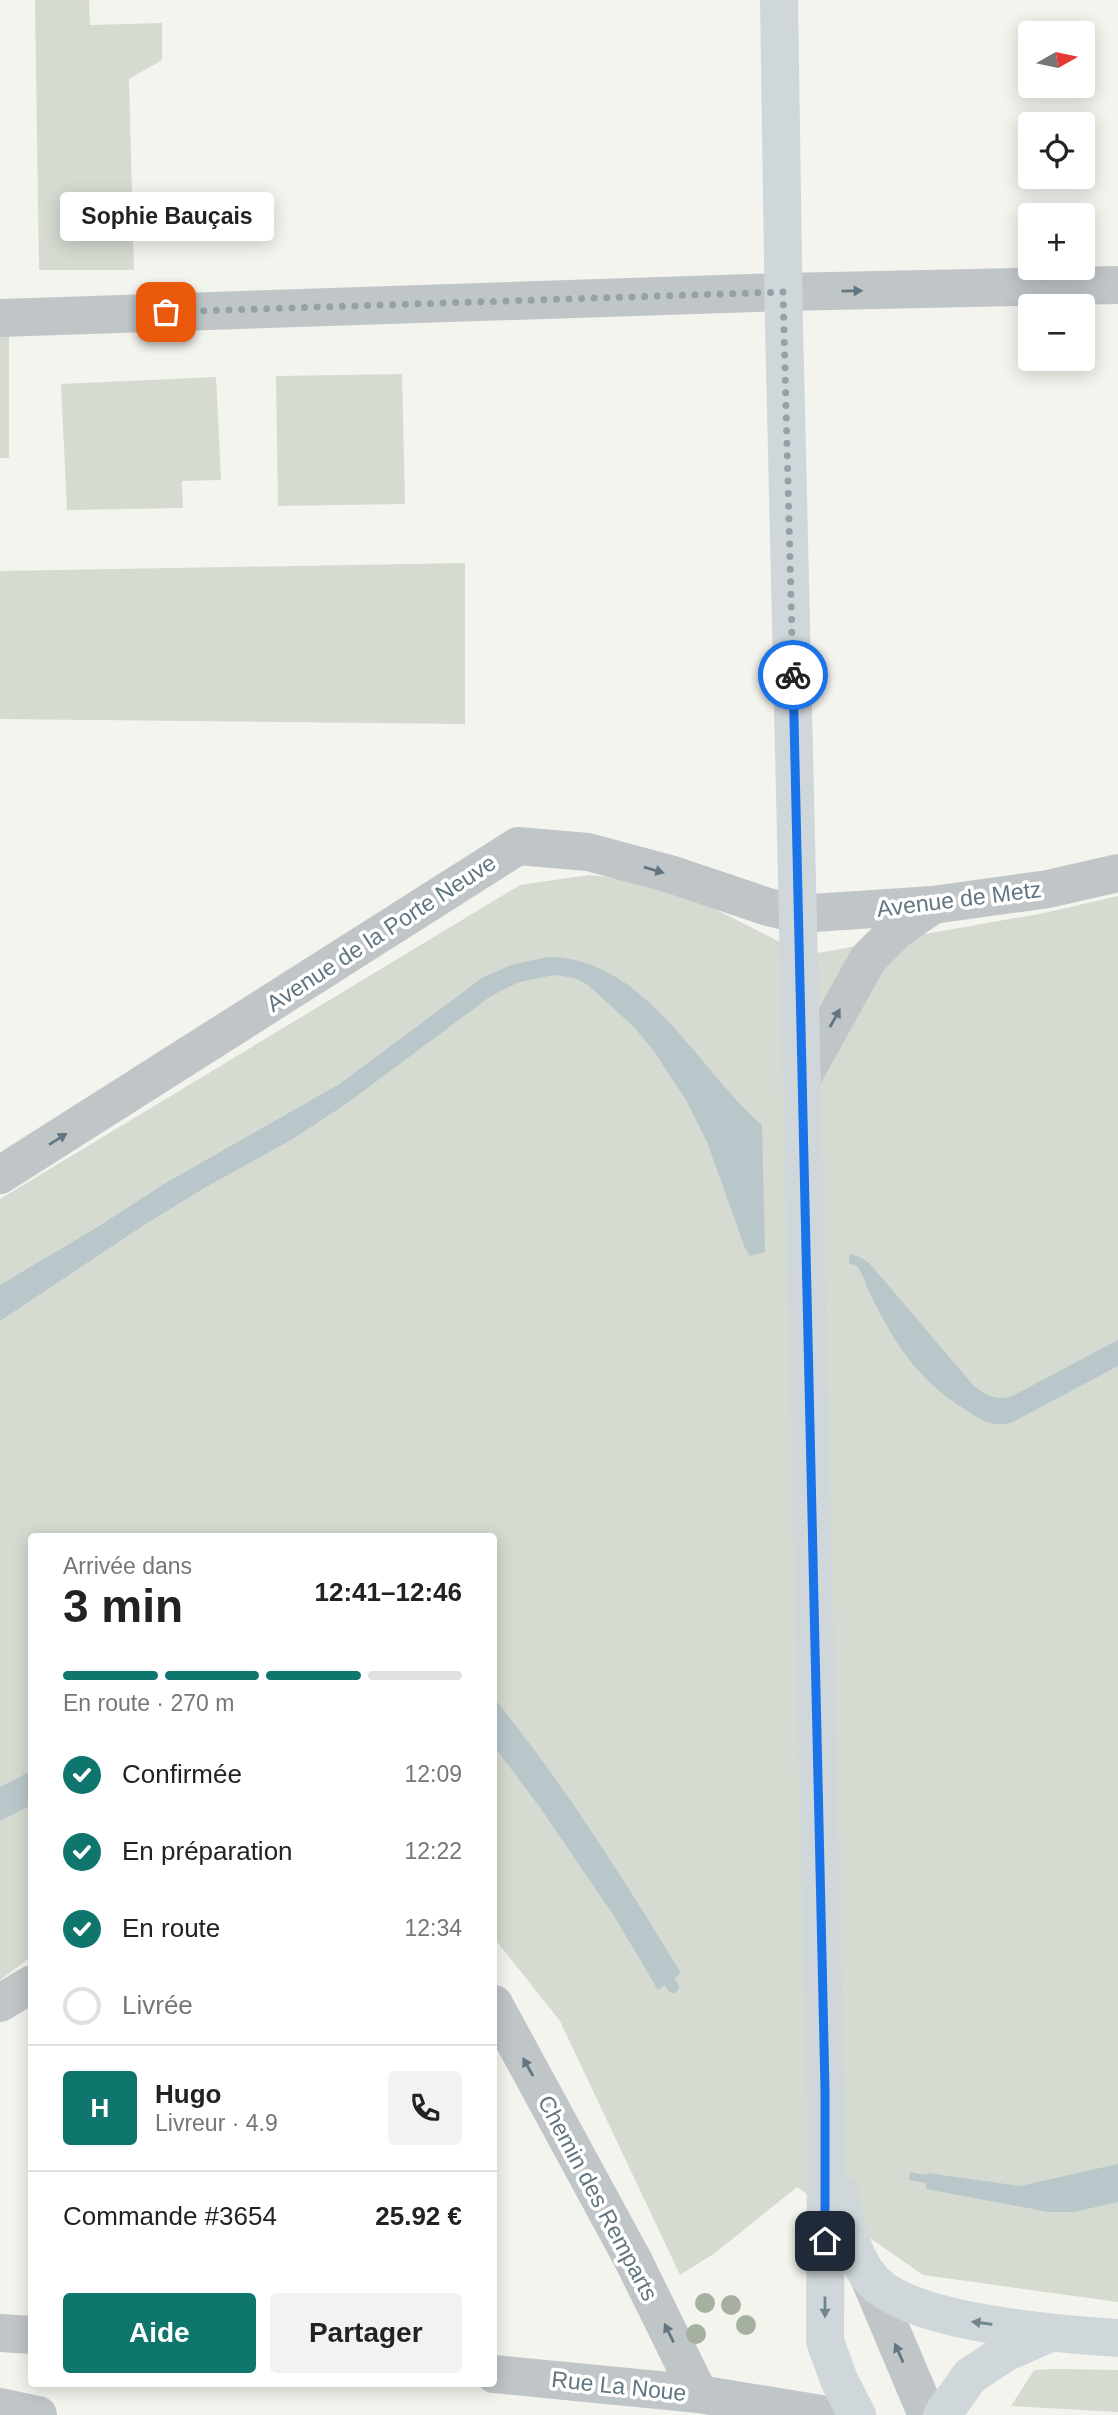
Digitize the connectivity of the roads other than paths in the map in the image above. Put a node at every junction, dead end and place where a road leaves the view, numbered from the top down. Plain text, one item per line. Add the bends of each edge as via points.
1 (779, 0) edge
2 (1118, 285) edge
3 (783, 292) junction
4 (0, 318) edge
5 (1118, 873) edge
6 (933, 905) junction
7 (798, 914) junction
8 (802, 1078) junction
9 (0, 1175) edge
10 (28, 1986) edge
11 (0, 2003) edge
12 (497, 2010) edge
13 (826, 2116) junction
14 (868, 2275) junction
15 (0, 2333) edge
16 (1050, 2333) junction
17 (28, 2335) edge
18 (1118, 2338) edge
19 (497, 2374) edge
20 (699, 2394) junction
21 (0, 2407) edge
22 (38, 2415) edge
23 (827, 2415) edge
24 (857, 2415) edge
25 (927, 2415) edge
26 (942, 2415) edge

1 - 3 main road
3 -> 2 street
3 - 4 street
3 - 7 main road
5 - 6 street, Avenue de Metz
6 - 7 street, Avenue de Metz
8 -> 6 street via 868,959 897,930
7 - 8 main road
9 -> 7 street, Avenue de la Porte Neuve via 518,846 588,852
8 - 13 main road
10 - 11 street
20 -> 12 street, Chemin des Remparts via 633,2260
13 - 14 main road via 843,2212 853,2247
13 -> 24 main road via 825,2341
16 -> 14 main road via 965,2320 912,2304 887,2294
25 -> 14 street
15 - 17 street
16 - 18 main road
16 - 26 main road via 1005,2353 970,2376
19 - 20 street, Rue La Noue
20 - 23 street, Rue La Noue
21 - 22 street

